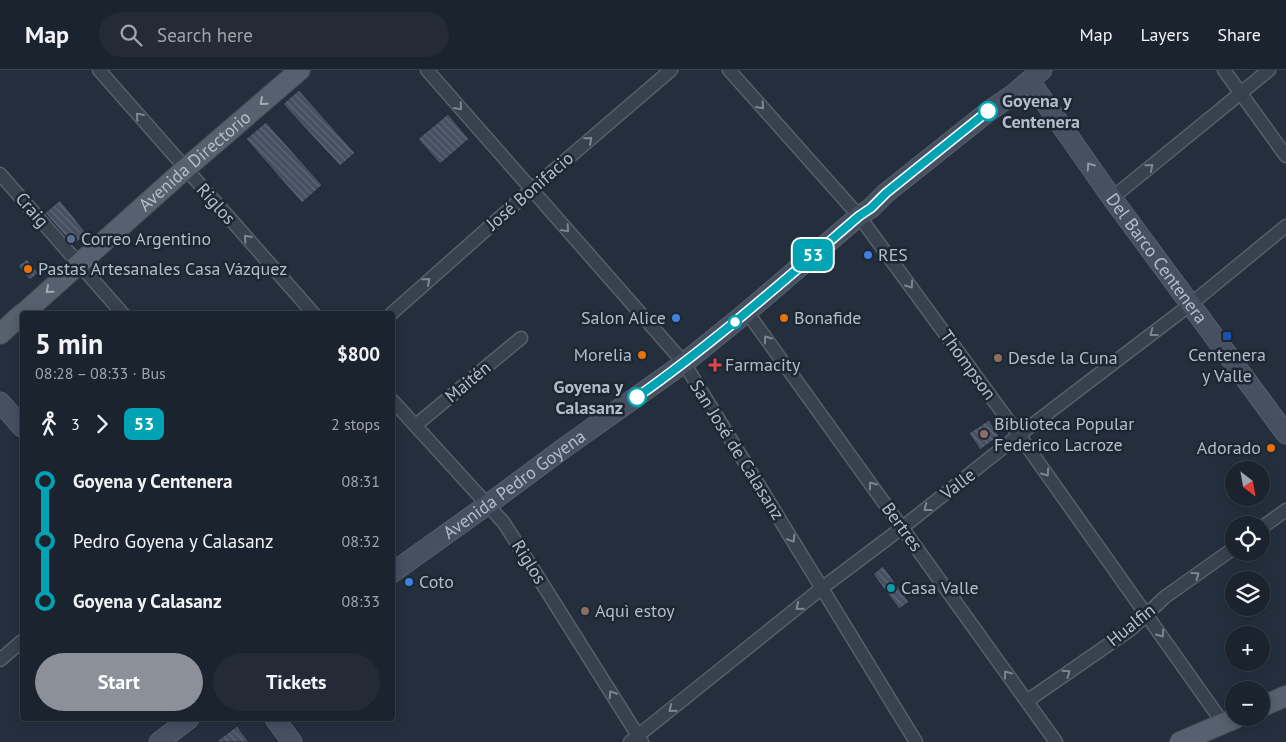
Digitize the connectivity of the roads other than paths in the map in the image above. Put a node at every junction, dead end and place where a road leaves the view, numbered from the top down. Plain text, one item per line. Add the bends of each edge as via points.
1 (99, 70) edge
2 (300, 70) edge
3 (427, 70) edge
4 (671, 70) edge
5 (729, 70) edge
6 (1224, 70) edge
7 (1269, 70) edge
8 (1036, 75) edge
9 (1241, 94) junction
10 (1286, 156) edge
11 (185, 169) junction
12 (0, 174) edge
13 (532, 189) junction
14 (1112, 198) junction
15 (865, 212) junction
16 (1286, 226) edge
17 (79, 264) junction
18 (1191, 304) junction
19 (26, 311) edge
20 (120, 311) edge
21 (311, 311) edge
22 (394, 311) edge
23 (747, 312) junction
24 (20, 317) edge
25 (0, 334) edge
26 (521, 338) dead end
27 (684, 363) junction
28 (0, 402) edge
29 (395, 403) edge
30 (20, 424) edge
31 (416, 425) junction
32 (1286, 434) edge
33 (1019, 435) junction
34 (487, 505) junction
35 (1286, 510) edge
36 (1270, 522) edge
37 (903, 528) junction
38 (1225, 554) edge
39 (395, 571) edge
40 (822, 588) junction
41 (1146, 614) junction
42 (20, 642) edge
43 (0, 660) edge
44 (1286, 696) edge
45 (1027, 701) junction
46 (1270, 703) edge
47 (1225, 714) edge
48 (186, 721) edge
49 (276, 721) edge
50 (1225, 722) edge
51 (637, 740) edge
52 (159, 742) edge
53 (292, 742) edge
54 (916, 742) edge
55 (1056, 742) edge
56 (1180, 742) edge

11 -> 1 street, Riglos
2 -> 11 main road, Avenida Directorio
3 -> 13 street, San José de Calasanz
13 -> 4 street, José Bonifacio
5 -> 15 street, Thompson
6 - 9 street
7 - 9 street
14 -> 8 main road, Del Barco Centenera
8 - 15 main road, Avenida Pedro Goyena via 994,116 890,199
9 - 10 street
14 -> 9 street
11 - 17 main road, Avenida Directorio
21 -> 11 street, Riglos
12 - 17 street, Craig
22 -> 13 street, José Bonifacio
13 -> 27 street, San José de Calasanz
14 - 18 main road, Del Barco Centenera
15 - 23 main road, Avenida Pedro Goyena
15 -> 33 street, Thompson
16 - 18 street, Valle
17 -> 19 main road, Avenida Directorio
17 - 20 street, Craig
18 - 32 main road, Del Barco Centenera
18 -> 33 street, Valle
23 - 27 main road, Avenida Pedro Goyena
37 -> 23 street, Bertres
24 - 25 main road, Avenida Directorio
26 - 31 street, Maitén
27 - 34 main road, Avenida Pedro Goyena
27 -> 40 street, San José de Calasanz
28 - 30 main road
29 - 31 street, Riglos
31 - 34 street, Riglos
33 -> 37 street, Valle
33 -> 41 street, Thompson
34 - 39 main road, Avenida Pedro Goyena
51 -> 34 street, Riglos via 504,523
35 - 36 street
37 - 40 street, Valle
45 -> 37 street, Bertres
41 -> 38 street, Hualfin
40 -> 51 street, Valle
40 - 54 street, San José de Calasanz
45 -> 41 street, Hualfin
41 -> 47 street, Thompson
42 - 43 street
44 - 46 main road
45 - 55 street, Bertres
48 - 52 main road
49 - 53 main road
50 - 56 main road

